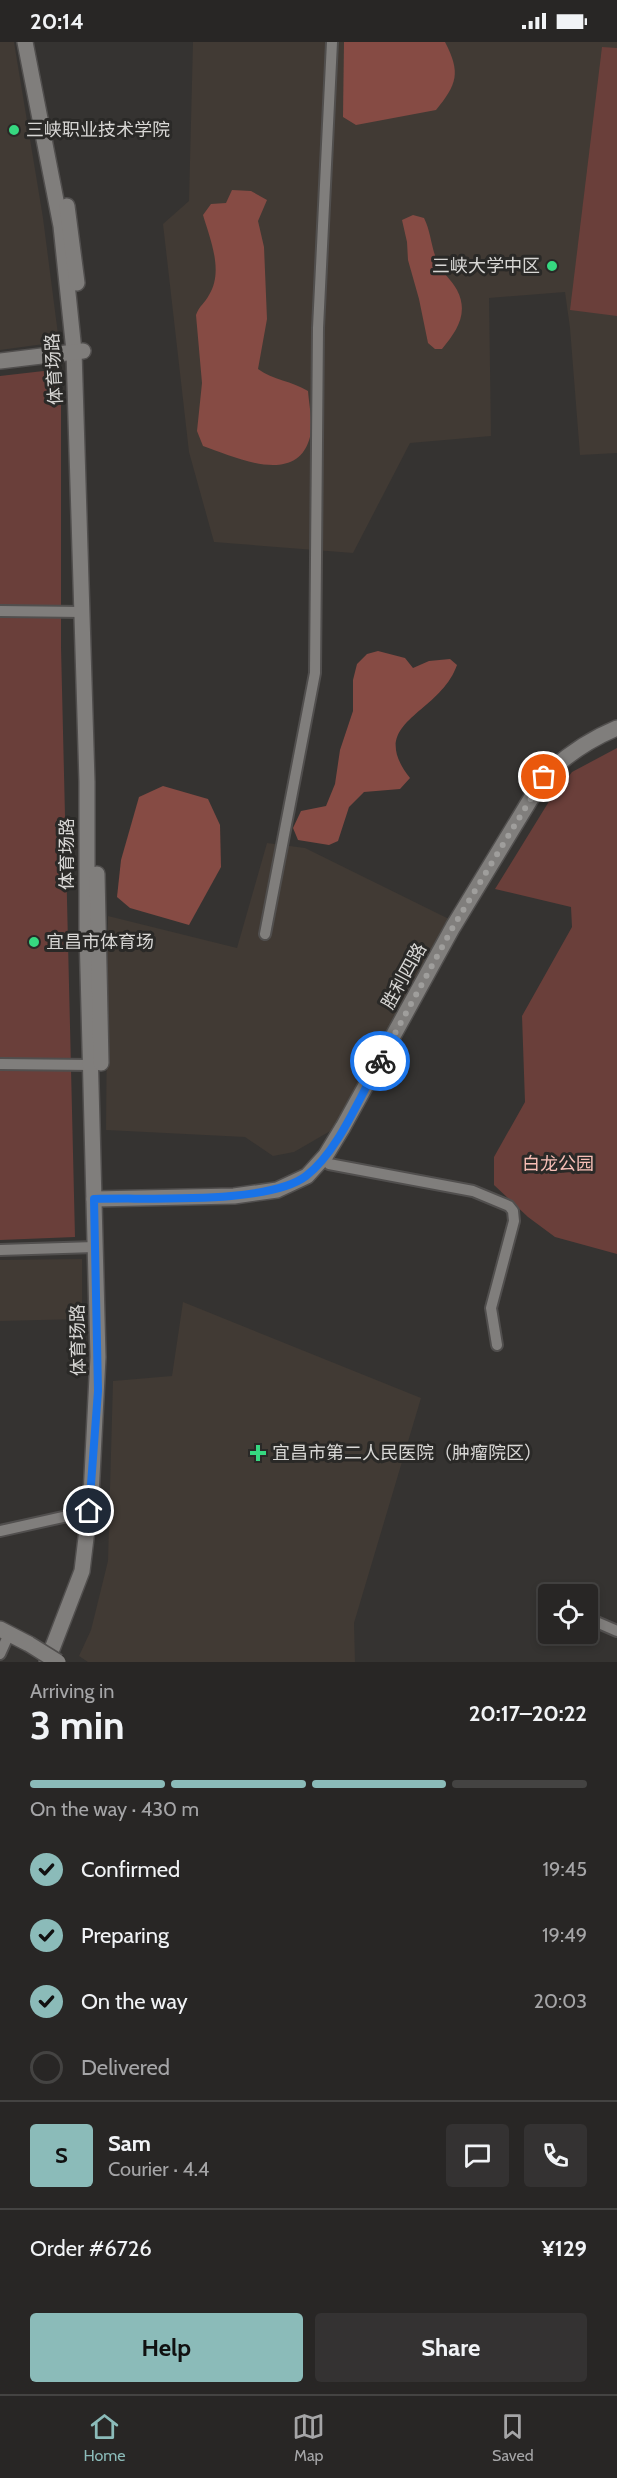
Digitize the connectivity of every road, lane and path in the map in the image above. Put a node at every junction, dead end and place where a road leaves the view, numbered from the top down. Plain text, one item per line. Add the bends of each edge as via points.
1 (25, 42) edge
2 (35, 42) edge
3 (332, 42) edge
4 (79, 351) junction
5 (0, 361) edge
6 (0, 611) edge
7 (82, 612) junction
8 (617, 728) edge
9 (617, 737) edge
10 (265, 934) dead end
11 (0, 1064) edge
12 (91, 1065) junction
13 (329, 1164) junction
14 (99, 1203) junction
15 (95, 1247) junction
16 (0, 1250) edge
17 (497, 1345) dead end
18 (94, 1510) junction
19 (0, 1531) edge
20 (598, 1623) edge
21 (5, 1631) edge
22 (617, 1631) edge
23 (0, 1654) edge
24 (47, 1662) edge
25 (58, 1662) edge

1 - 4 main road, 体育场路 via 61,226
2 - 4 main road, 体育场路 via 72,228
3 - 10 street via 318,328 315,673
4 - 5 main road
4 - 7 main road, 体育场路
4 - 14 main road, 体育场路
6 - 7 street
7 - 12 main road, 体育场路
8 - 14 main road, 胜利四路 via 584,743 544,777 453,927 343,1127 307,1176 262,1193
9 - 13 main road, 胜利四路 via 569,763 546,790 459,931
11 - 12 street
12 - 14 main road, 体育场路
13 - 14 main road, 胜利四路 via 296,1192 267,1200 214,1205
13 - 17 street via 472,1191 509,1206 514,1221 491,1308
14 - 15 main road, 体育场路
14 - 18 main road, 体育场路 via 108,1396
15 - 16 street
15 - 18 main road, 体育场路 via 98,1391
18 - 19 street
18 - 24 main road, 体育场路 via 82,1571
18 - 25 main road, 体育场路 via 91,1571
20 - 22 street
21 - 23 street
21 - 25 main road, bridge

